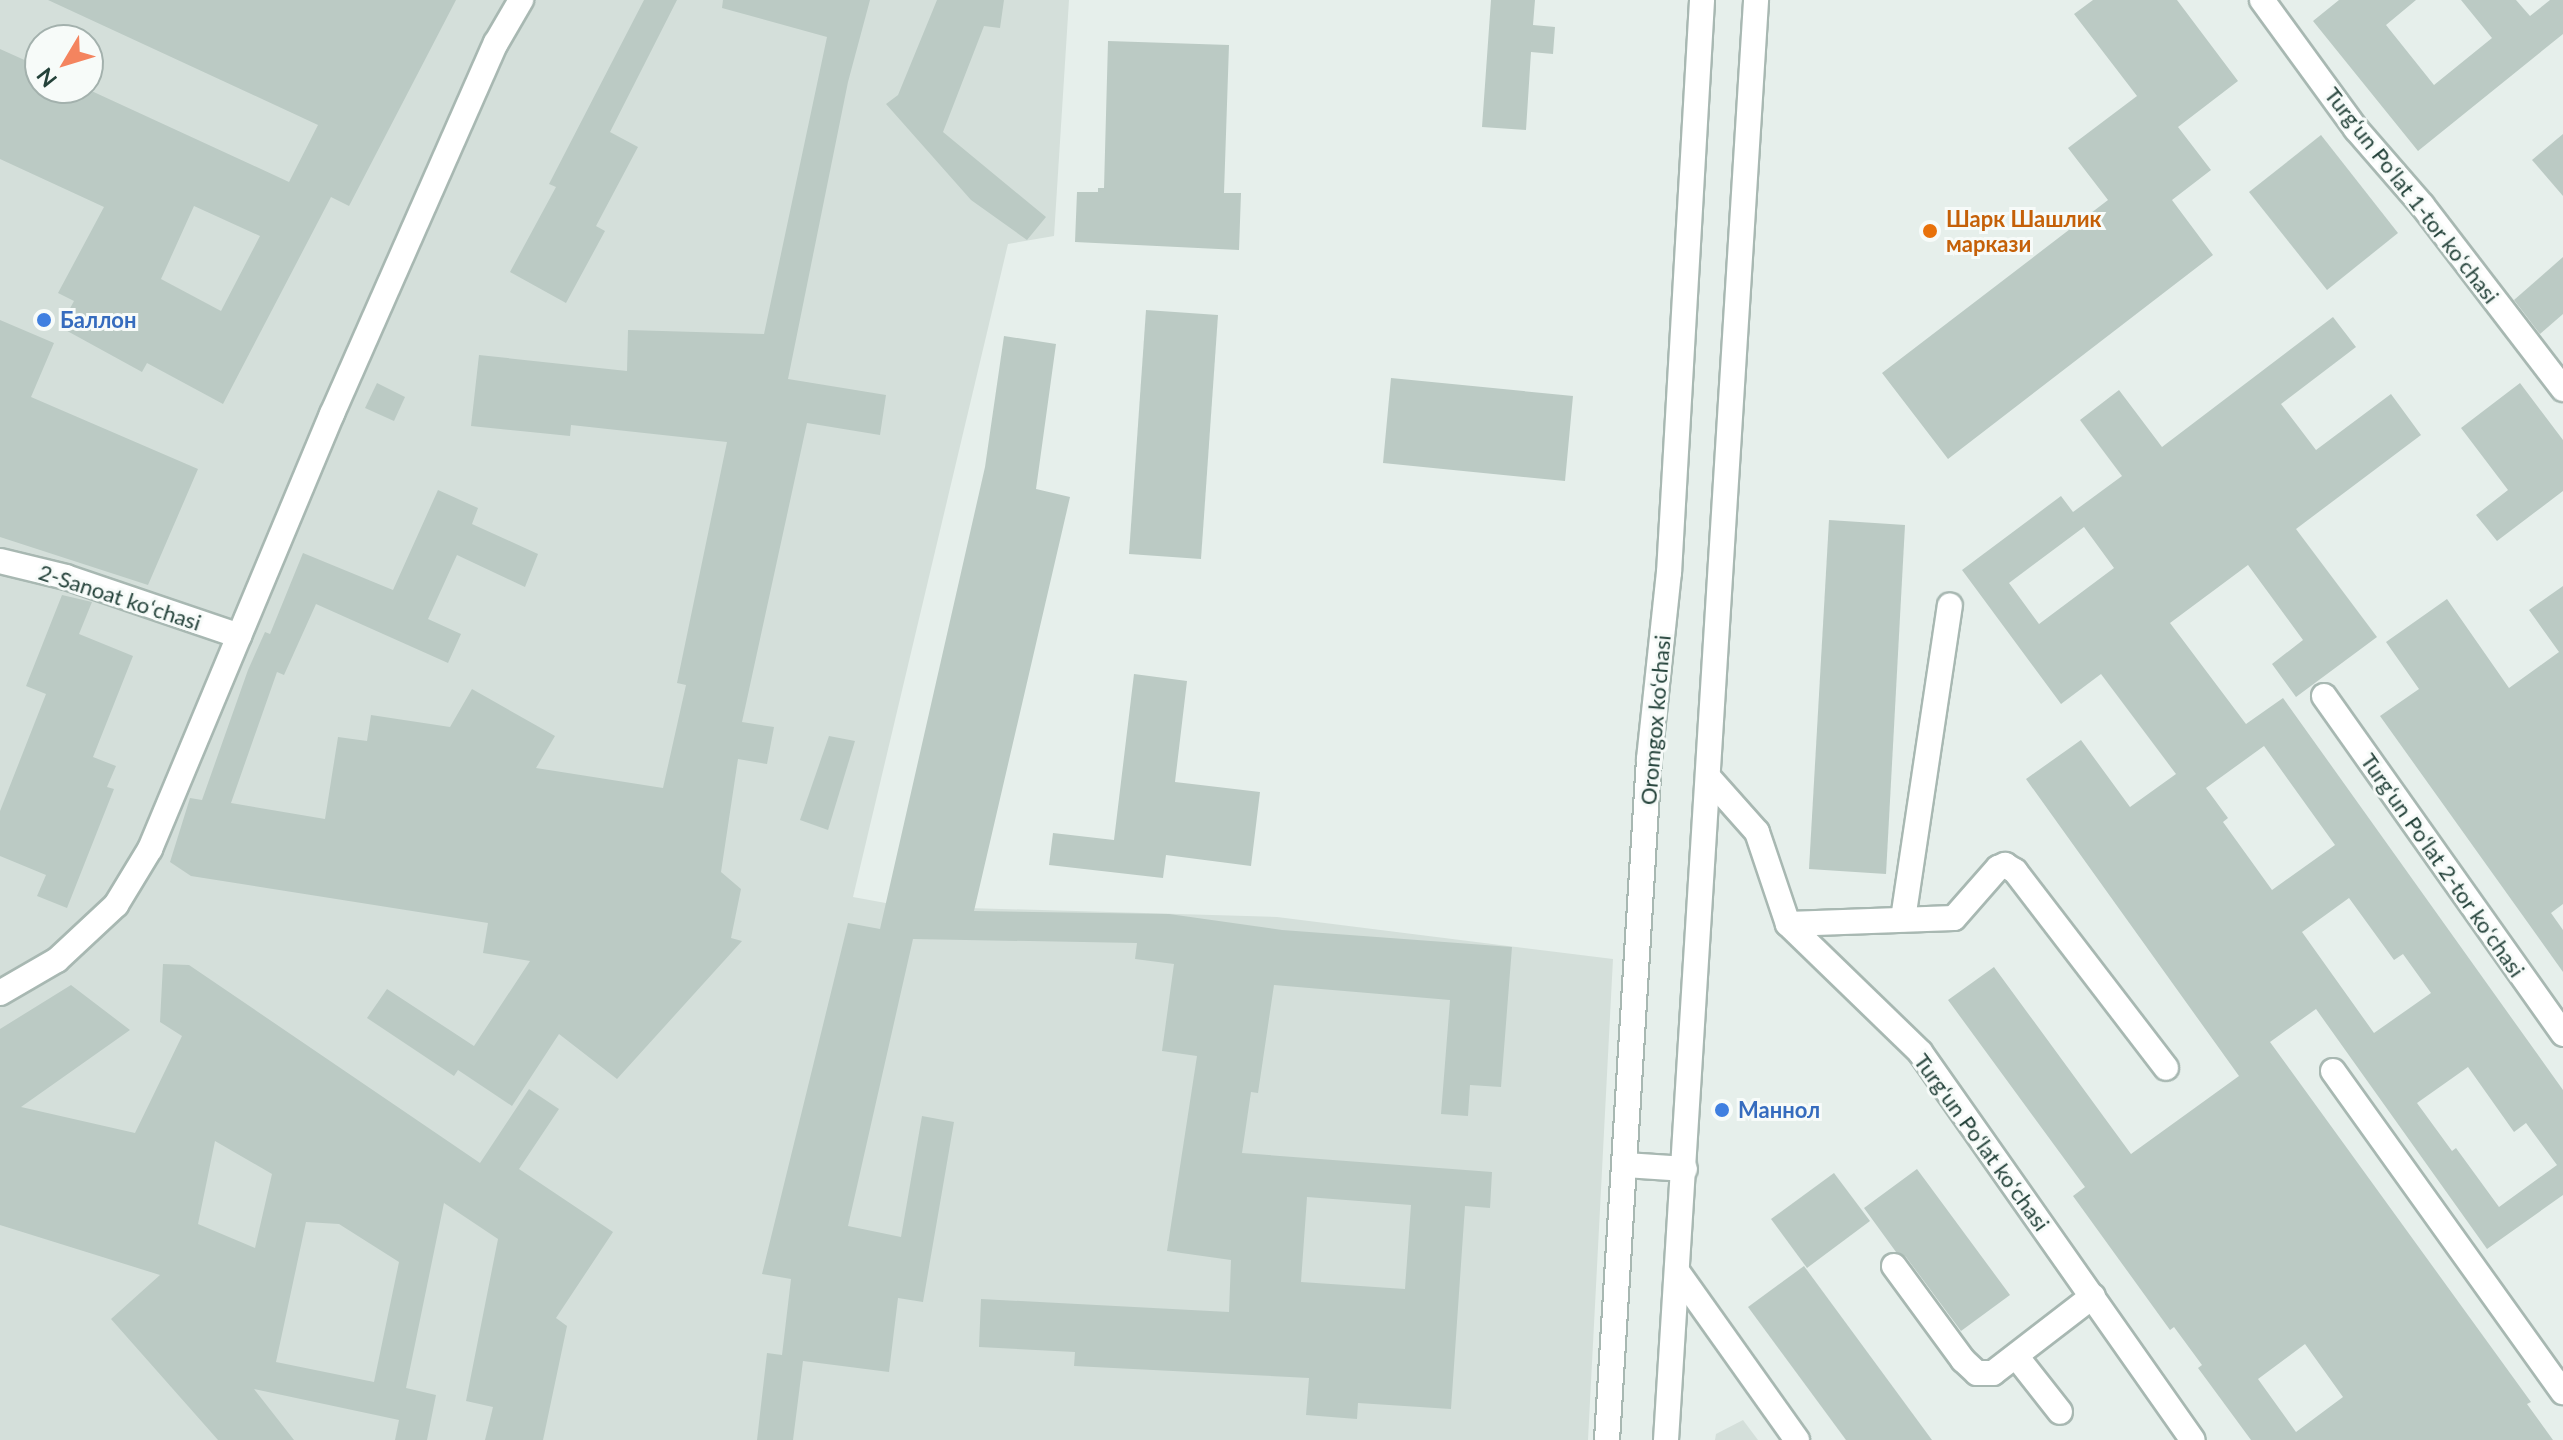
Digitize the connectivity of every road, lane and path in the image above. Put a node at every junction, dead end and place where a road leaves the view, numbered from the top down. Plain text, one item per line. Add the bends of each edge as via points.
1 (521, 0) edge
2 (1702, 0) edge
3 (1756, 0) edge
4 (2262, 0) edge
5 (2563, 389) edge
6 (0, 561) edge
7 (1950, 606) dead end
8 (239, 636) junction
9 (2324, 696) dead end
10 (1709, 778) junction
11 (1903, 919) junction
12 (1788, 924) junction
13 (0, 993) edge
14 (2563, 1034) edge
15 (2166, 1068) dead end
16 (2333, 1071) dead end
17 (1626, 1165) junction
18 (1685, 1169) junction
19 (1894, 1266) dead end
20 (1679, 1274) junction
21 (2093, 1296) junction
22 (2016, 1356) junction
23 (2563, 1392) edge
24 (2060, 1412) dead end
25 (1607, 1440) edge
26 (1666, 1440) edge
27 (1797, 1440) edge
28 (2193, 1440) edge

1 - 8 street via 483,71
2 - 17 street, Oromgox ko‘chasi via 1669,573 1649,759
3 - 10 street
4 - 5 street, Turgʻun Poʻlat 1-tor koʻchasi via 2356,129 2422,205
6 - 8 street, 2-Sanoat koʻchasi via 66,577
7 - 11 street
8 - 13 street via 150,849 116,905 57,960
9 - 14 street, Turgʻun Poʻlat 2-tor koʻchasi
10 - 12 street, Turgʻun Poʻlat koʻchasi via 1757,832
10 - 18 street
11 - 12 street
11 - 15 street via 1954,918 2005,865 2015,871
12 - 21 street, Turgʻun Poʻlat koʻchasi via 1920,1052
16 - 23 street
17 - 18 street
17 - 25 street, Oromgox ko‘chasi
18 - 20 street
19 - 22 street via 1977,1373 1993,1373
20 - 26 street
20 - 27 street
21 - 22 street
21 - 28 street, Turgʻun Poʻlat koʻchasi
22 - 24 street

